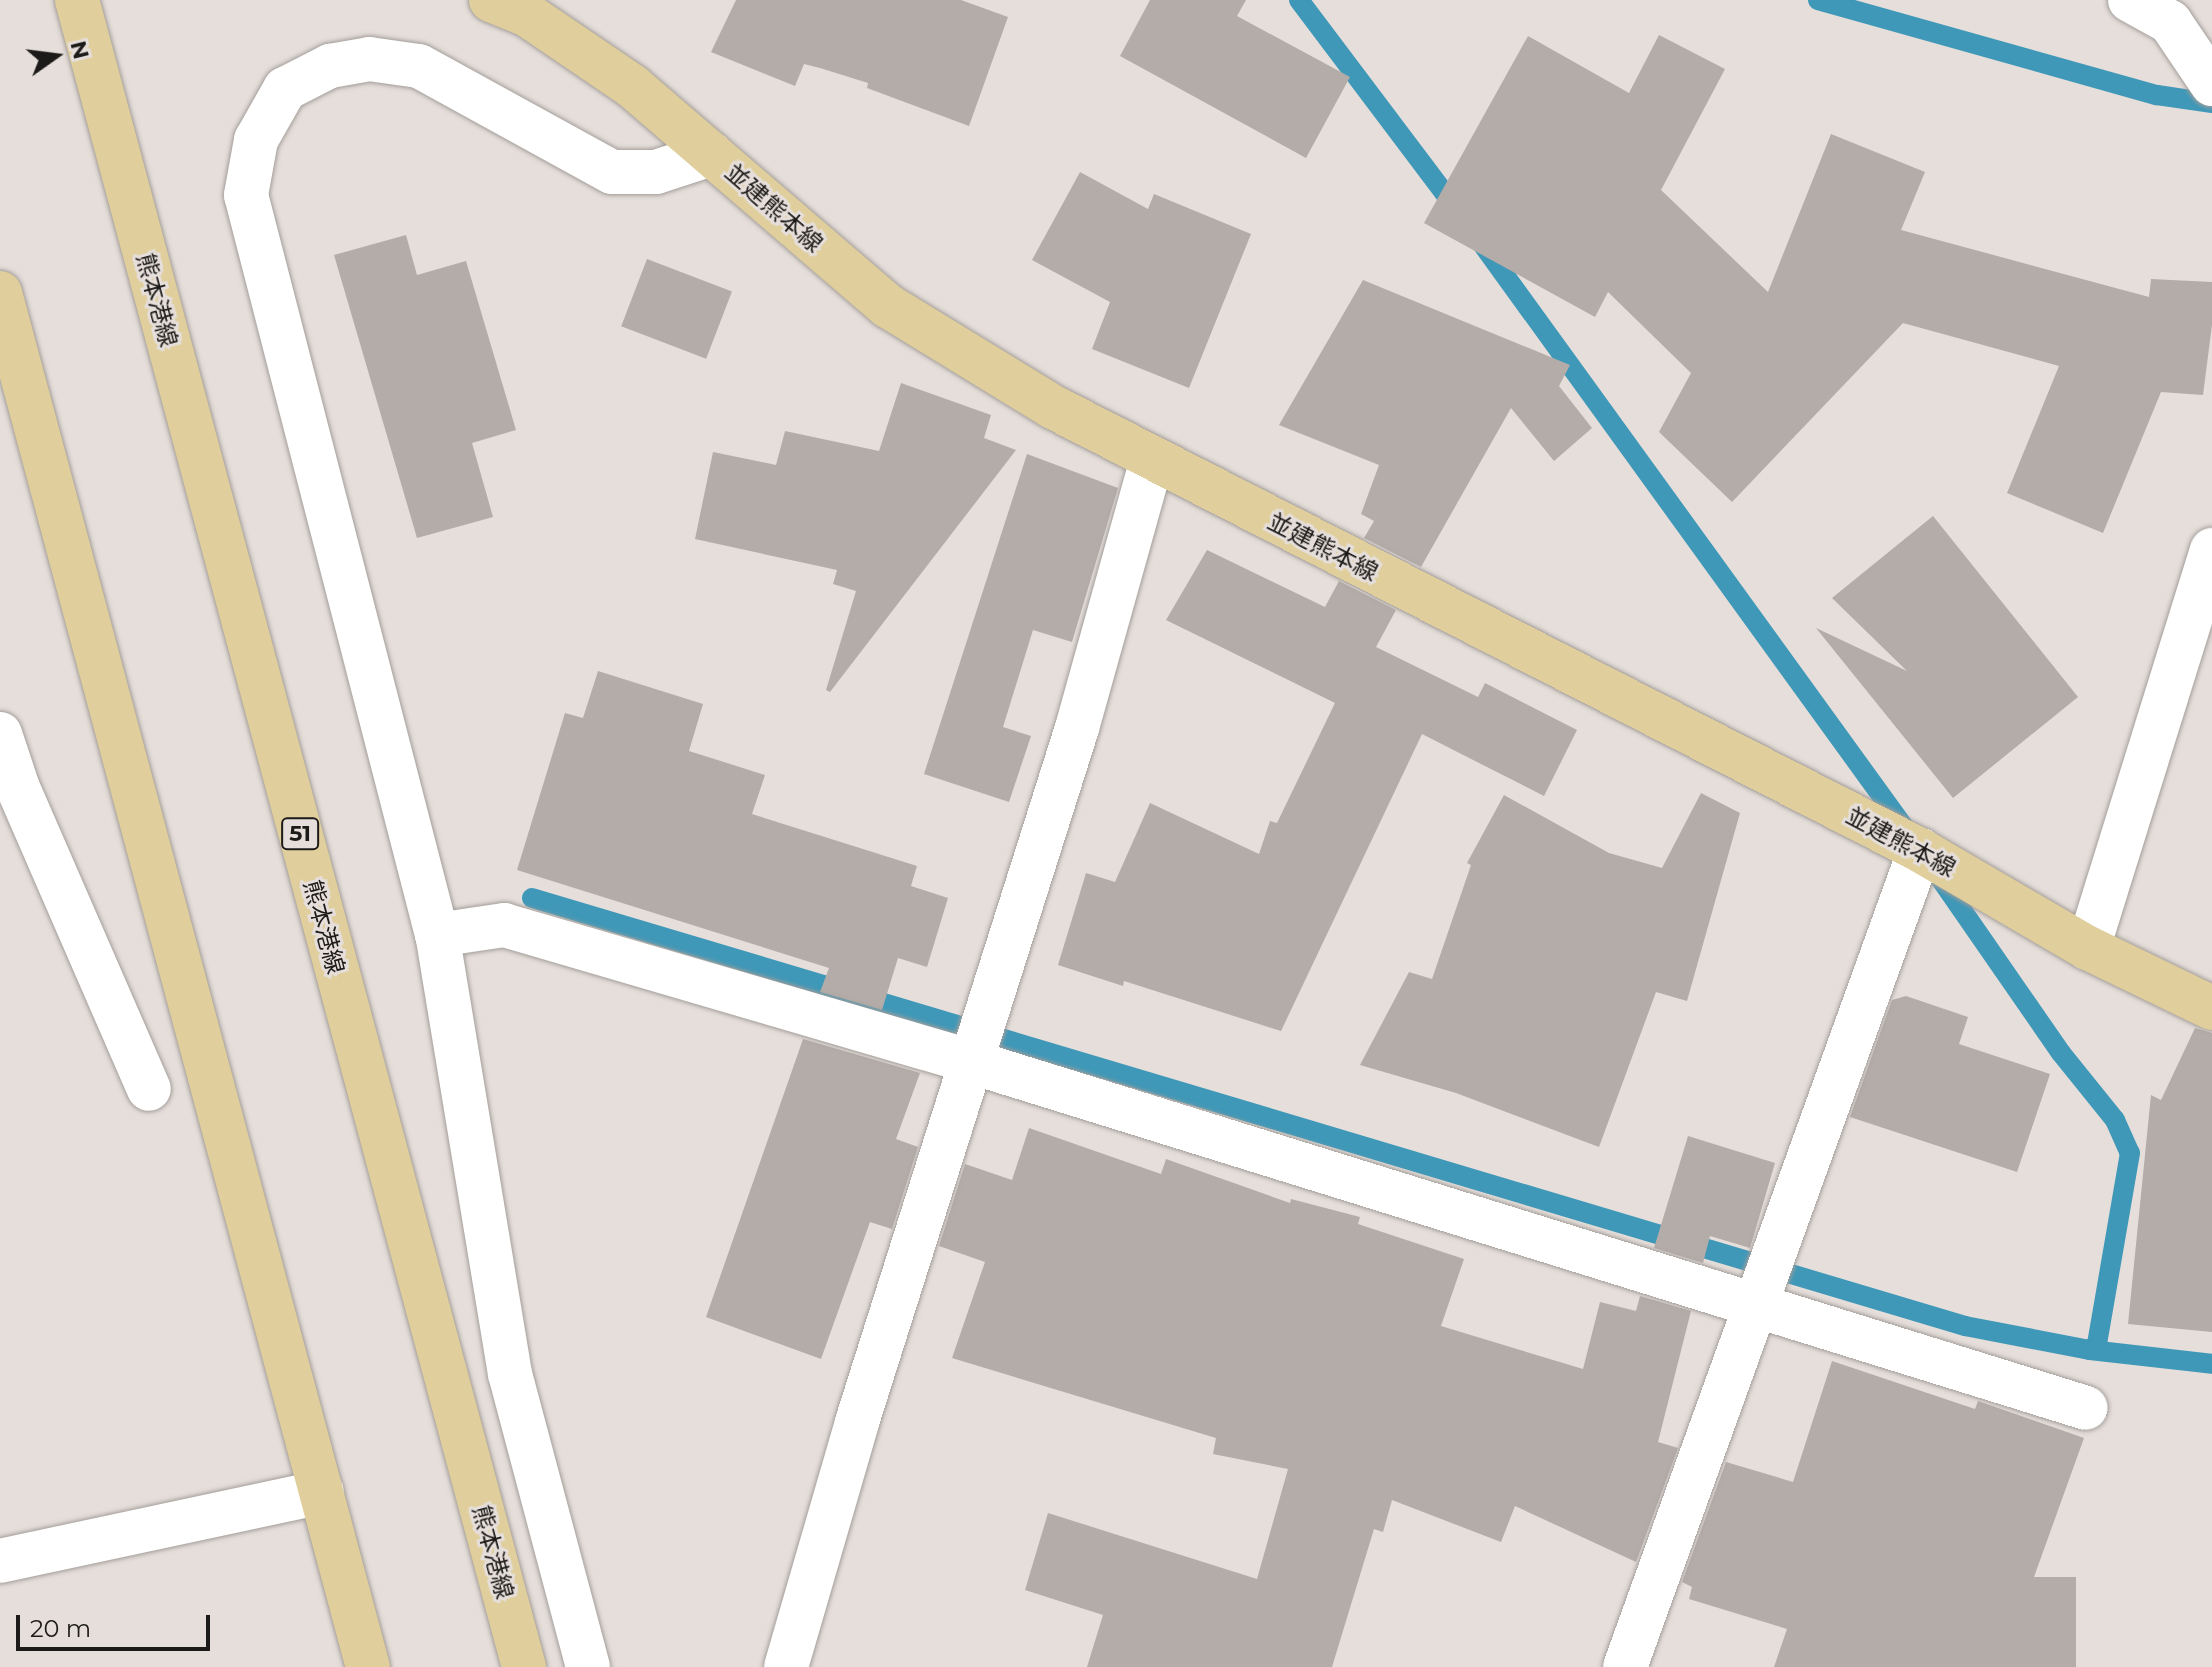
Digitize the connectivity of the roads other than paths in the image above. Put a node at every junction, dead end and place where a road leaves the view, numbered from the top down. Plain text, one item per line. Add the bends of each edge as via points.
1 (77, 0) edge
2 (491, 0) edge
3 (2130, 0) edge
4 (2212, 84) edge
5 (711, 154) junction
6 (0, 293) edge
7 (1152, 460) junction
8 (2212, 550) edge
9 (0, 734) edge
10 (9, 786) edge
11 (1920, 850) junction
12 (437, 935) junction
13 (2088, 948) junction
14 (2212, 1008) edge
15 (972, 1062) junction
16 (149, 1089) dead end
17 (1755, 1306) junction
18 (2086, 1408) dead end
19 (322, 1492) junction
20 (0, 1561) edge
21 (368, 1667) edge
22 (524, 1667) edge
23 (588, 1667) edge
24 (786, 1667) edge
25 (1625, 1667) edge

1 - 22 main road, 熊本港線 / 51
2 - 5 main road, 並建熊本線 via 526,14 632,86
3 - 4 street via 2170,22
5 - 7 main road, 並建熊本線 via 888,306 1053,407
5 - 12 street via 656,172 612,172 419,66 369,59 330,66 285,89 256,140 246,195
6 - 19 main road
7 - 11 main road, 並建熊本線
7 - 15 street via 1077,728
8 - 13 street
9 - 10 street
10 - 16 street
11 - 13 main road, 並建熊本線
11 - 17 street
12 - 15 street via 504,925
12 - 23 street via 510,1374
13 - 14 main road, 並建熊本線
15 - 17 street
15 - 24 street via 857,1422
17 - 18 street
17 - 25 street
19 - 20 street
19 - 21 main road

